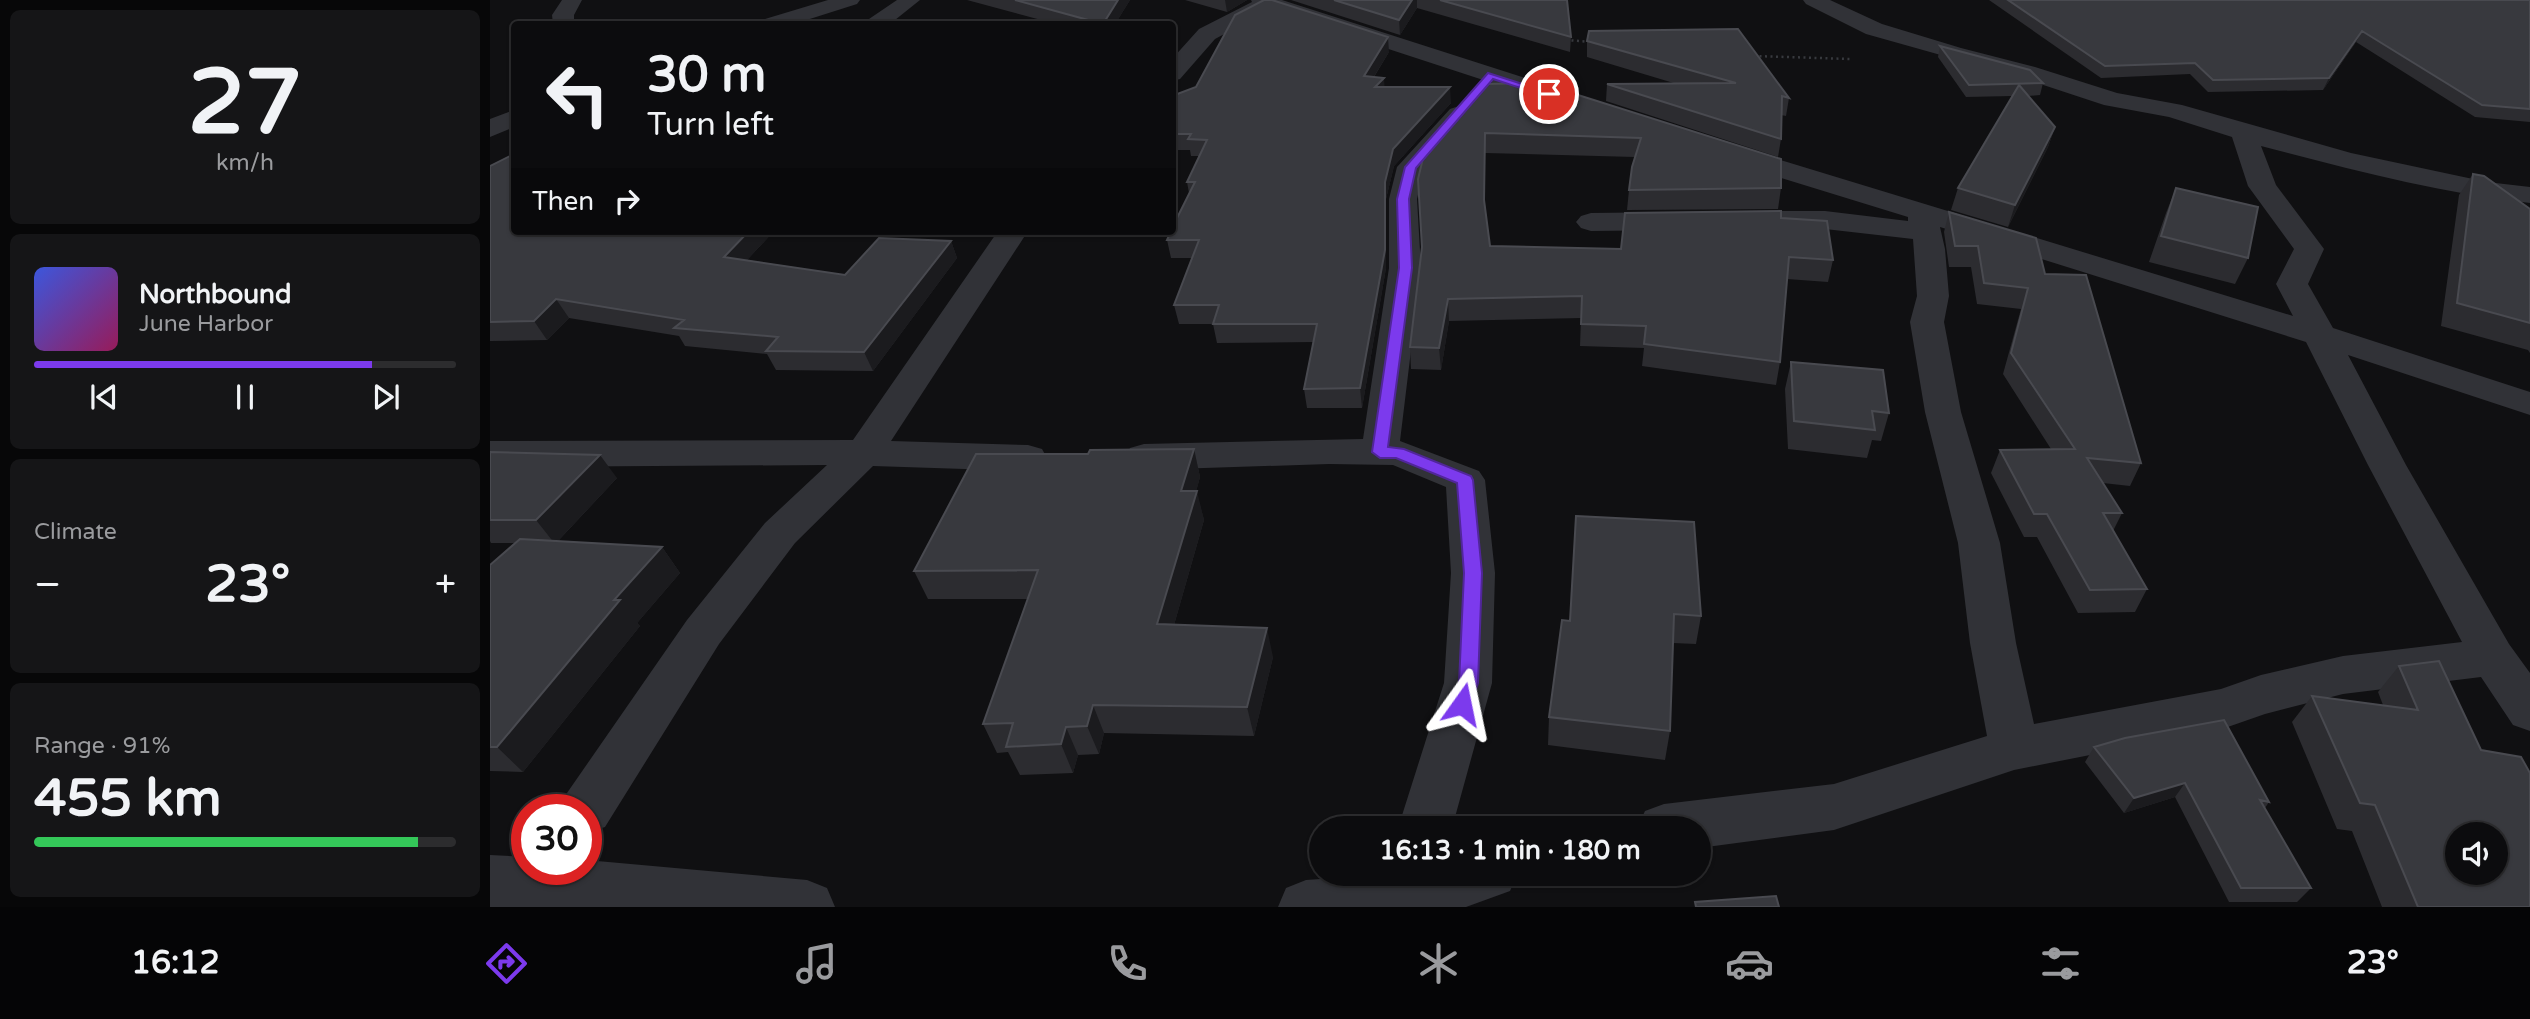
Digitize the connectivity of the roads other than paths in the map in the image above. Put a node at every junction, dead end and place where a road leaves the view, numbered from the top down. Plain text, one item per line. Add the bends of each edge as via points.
1 (572, 0) edge
2 (850, 0) edge
3 (910, 0) edge
4 (1813, 0) edge
5 (1265, 1) edge
6 (564, 21) edge
7 (783, 21) edge
8 (881, 21) edge
9 (1176, 69) edge
10 (1492, 75) junction
11 (511, 99) edge
12 (490, 104) edge
13 (1587, 106) edge
14 (511, 119) edge
15 (490, 129) edge
16 (2243, 132) junction
17 (1702, 144) edge
18 (2530, 195) edge
19 (1591, 222) dead end
20 (1923, 222) junction
21 (1010, 235) edge
22 (2320, 335) junction
23 (2530, 404) edge
24 (865, 451) junction
25 (1380, 452) junction
26 (490, 454) edge
27 (1062, 459) edge
28 (1110, 459) edge
29 (2493, 657) junction
30 (2530, 711) edge
31 (2014, 749) junction
32 (597, 794) edge
33 (1429, 816) edge
34 (1711, 822) edge
35 (594, 885) edge
36 (1438, 886) edge
37 (1406, 894) edge
38 (807, 907) edge
39 (1306, 907) edge

1 - 6 street
2 - 7 street
3 - 8 street
4 - 16 street via 1919,44
5 - 9 street via 1207,34
5 - 10 street
10 - 13 street
10 - 25 street via 1410,167 1403,199 1405,268
11 - 12 street
14 - 15 street
16 - 18 street via 2375,167
16 - 22 street via 2262,186 2309,249 2292,284
17 - 20 street
19 - 20 street
20 - 22 street
20 - 31 street via 1933,296 1927,322 1943,412 1979,543
21 - 24 street
22 - 23 street
22 - 29 street
24 - 26 street
24 - 27 street
24 - 32 street via 780,533 703,632
25 - 28 street
25 - 33 street via 1398,453 1465,480 1473,573 1468,683
29 - 30 street
29 - 31 street via 2343,675 2222,709
31 - 34 street via 1834,807
35 - 38 street
36 - 37 street
37 - 39 street

